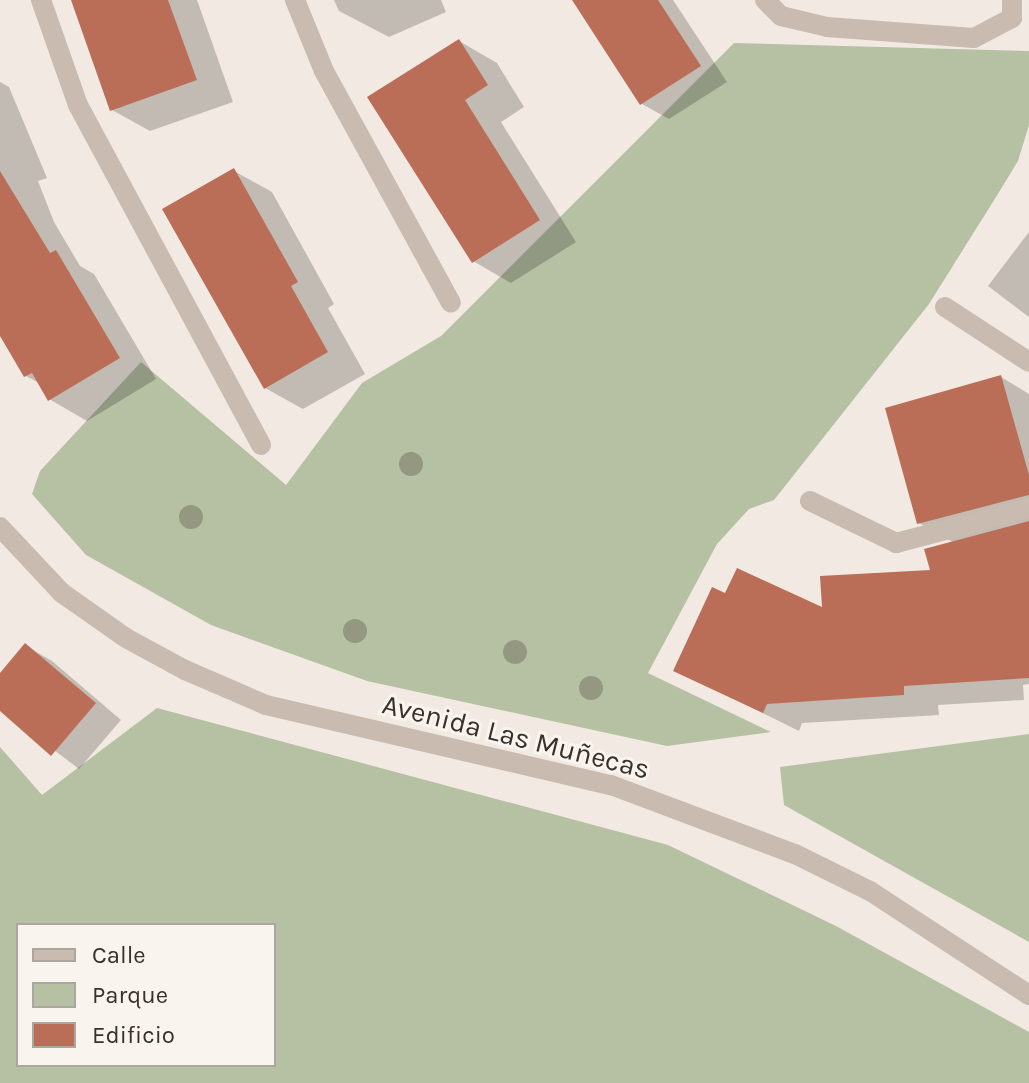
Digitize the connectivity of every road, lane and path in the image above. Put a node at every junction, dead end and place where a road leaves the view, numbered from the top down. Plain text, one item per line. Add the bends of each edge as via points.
1 (41, 0) edge
2 (295, 0) edge
3 (765, 0) edge
4 (1012, 0) edge
5 (451, 303) dead end
6 (945, 307) dead end
7 (1029, 362) edge
8 (261, 445) dead end
9 (810, 501) dead end
10 (1029, 508) edge
11 (0, 527) edge
12 (1029, 995) edge

1 - 8 street via 78,105
2 - 5 street via 324,71
3 - 4 street via 781,16 827,27 974,38 1012,18
6 - 7 street
9 - 10 street via 896,543
11 - 12 street, Avenida Las Muñecas via 62,593 126,638 185,670 266,705 611,785 781,849 870,891

